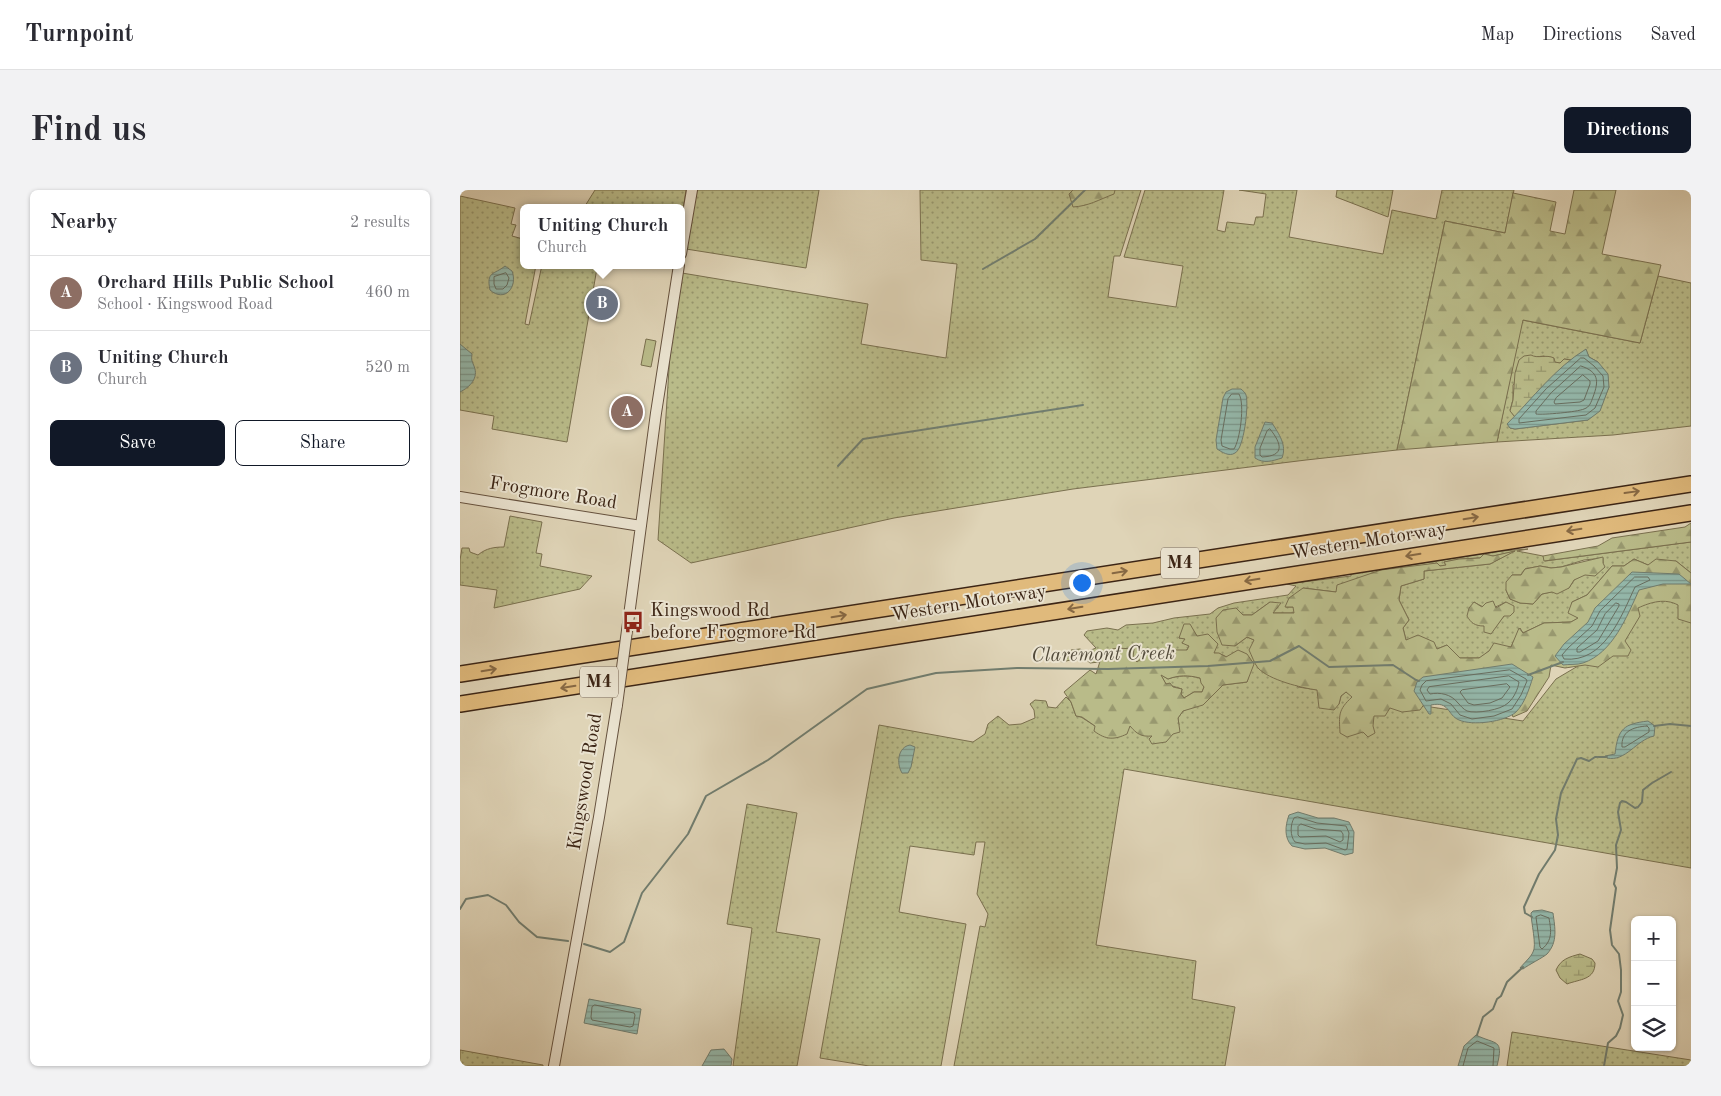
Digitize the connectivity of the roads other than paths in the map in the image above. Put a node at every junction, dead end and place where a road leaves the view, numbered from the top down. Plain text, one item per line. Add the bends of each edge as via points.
1 (692, 190) edge
2 (685, 231) edge
3 (678, 269) edge
4 (1691, 484) edge
5 (460, 497) edge
6 (1691, 513) edge
7 (641, 526) junction
8 (460, 674) edge
9 (460, 704) edge
10 (554, 1066) edge

1 - 2 street
3 - 7 street, Kingswood Road
8 -> 4 highway, Western Motorway / M4
5 - 7 street, Frogmore Road
6 -> 9 highway, Western Motorway / M4
7 - 10 street, Kingswood Road, bridge via 599,816

